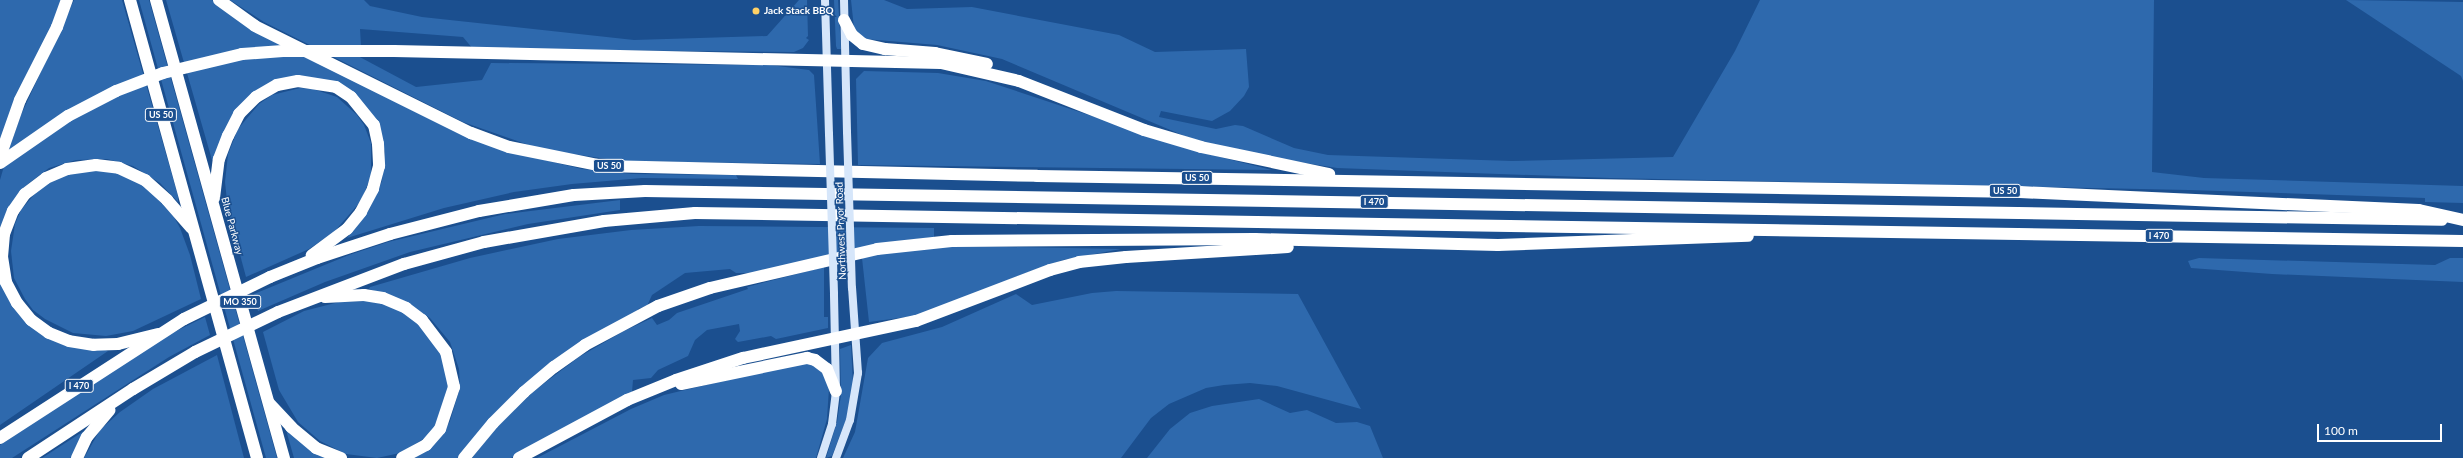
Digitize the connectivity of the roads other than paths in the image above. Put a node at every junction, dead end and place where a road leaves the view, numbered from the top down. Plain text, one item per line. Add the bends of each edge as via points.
1 (67, 0) edge
2 (130, 0) edge
3 (156, 0) edge
4 (219, 0) edge
5 (825, 0) edge
6 (844, 0) edge
7 (844, 20) junction
8 (826, 60) junction
9 (846, 60) junction
10 (1067, 99) junction
11 (0, 157) edge
12 (0, 164) edge
13 (1356, 180) junction
14 (213, 203) junction
15 (2463, 220) edge
16 (193, 230) junction
17 (1856, 231) junction
18 (2463, 241) edge
19 (1357, 243) junction
20 (294, 266) junction
21 (306, 300) junction
22 (158, 334) junction
23 (857, 335) junction
24 (835, 338) junction
25 (132, 389) junction
26 (647, 392) junction
27 (836, 392) junction
28 (267, 400) junction
29 (0, 438) edge
30 (28, 458) edge
31 (77, 458) edge
32 (256, 458) edge
33 (284, 458) edge
34 (341, 458) edge
35 (402, 458) edge
36 (464, 458) edge
37 (519, 458) edge
38 (821, 458) edge
39 (836, 458) edge

1 - 11 highway via 57,27 20,100
2 - 16 highway, US 50
3 - 14 highway, Blue Parkway / MO 350
4 - 13 highway, US 50 via 255,26 471,133 524,150 602,166 1030,176
5 - 8 main road, Northwest Pryor Road
6 - 7 main road, Northwest Pryor Road
7 - 9 main road, Northwest Pryor Road
7 - 10 highway via 852,35 863,44 968,59 1022,76
8 - 9 highway
8 - 12 highway, bridge via 394,51 283,51 242,54 163,73 116,91 68,116
8 - 24 main road, Northwest Pryor Road, bridge
9 - 10 highway via 914,61 969,68 1019,81
9 - 23 main road, Northwest Pryor Road, bridge via 852,288
10 - 13 highway via 1144,130 1201,147
13 - 15 highway, US 50 via 2020,192 2419,210
14 - 20 highway via 219,159 228,136 239,114 256,96 277,85 298,81 336,88 351,97 374,125 379,166 373,189 361,212 347,229
14 - 28 highway, Blue Parkway / MO 350
15 - 20 highway, I 470 via 645,191 574,195 479,211 390,234
16 - 22 highway via 167,200 145,180 119,168 96,165 66,169 46,178 25,194 4,234 2,257 6,282 17,303 31,320 49,333 69,341 94,345 118,344
16 - 32 highway, US 50
17 - 18 highway, I 470
17 - 19 highway via 1577,244
17 - 21 highway, I 470 via 688,214 604,221 484,242 404,264
19 - 23 highway via 1079,262 1050,270 916,321
19 - 36 highway via 1255,239 938,242 878,249 710,288 658,306 585,345 524,392 493,423
20 - 22 highway, I 470, bridge
21 - 25 highway, I 470, bridge via 195,352
21 - 35 highway via 348,296 382,298 406,308 422,320 446,352 454,387 443,422 426,445
22 - 29 highway, I 470
23 - 24 highway
23 - 39 main road, Northwest Pryor Road via 855,397 850,420
24 - 26 highway via 743,358
24 - 27 main road, Northwest Pryor Road
25 - 30 highway, I 470
25 - 31 highway via 100,420
26 - 27 highway via 799,358 815,360 827,369
26 - 37 highway
27 - 38 main road, Northwest Pryor Road via 832,424
28 - 33 highway, Blue Parkway / MO 350
28 - 34 highway via 316,448

